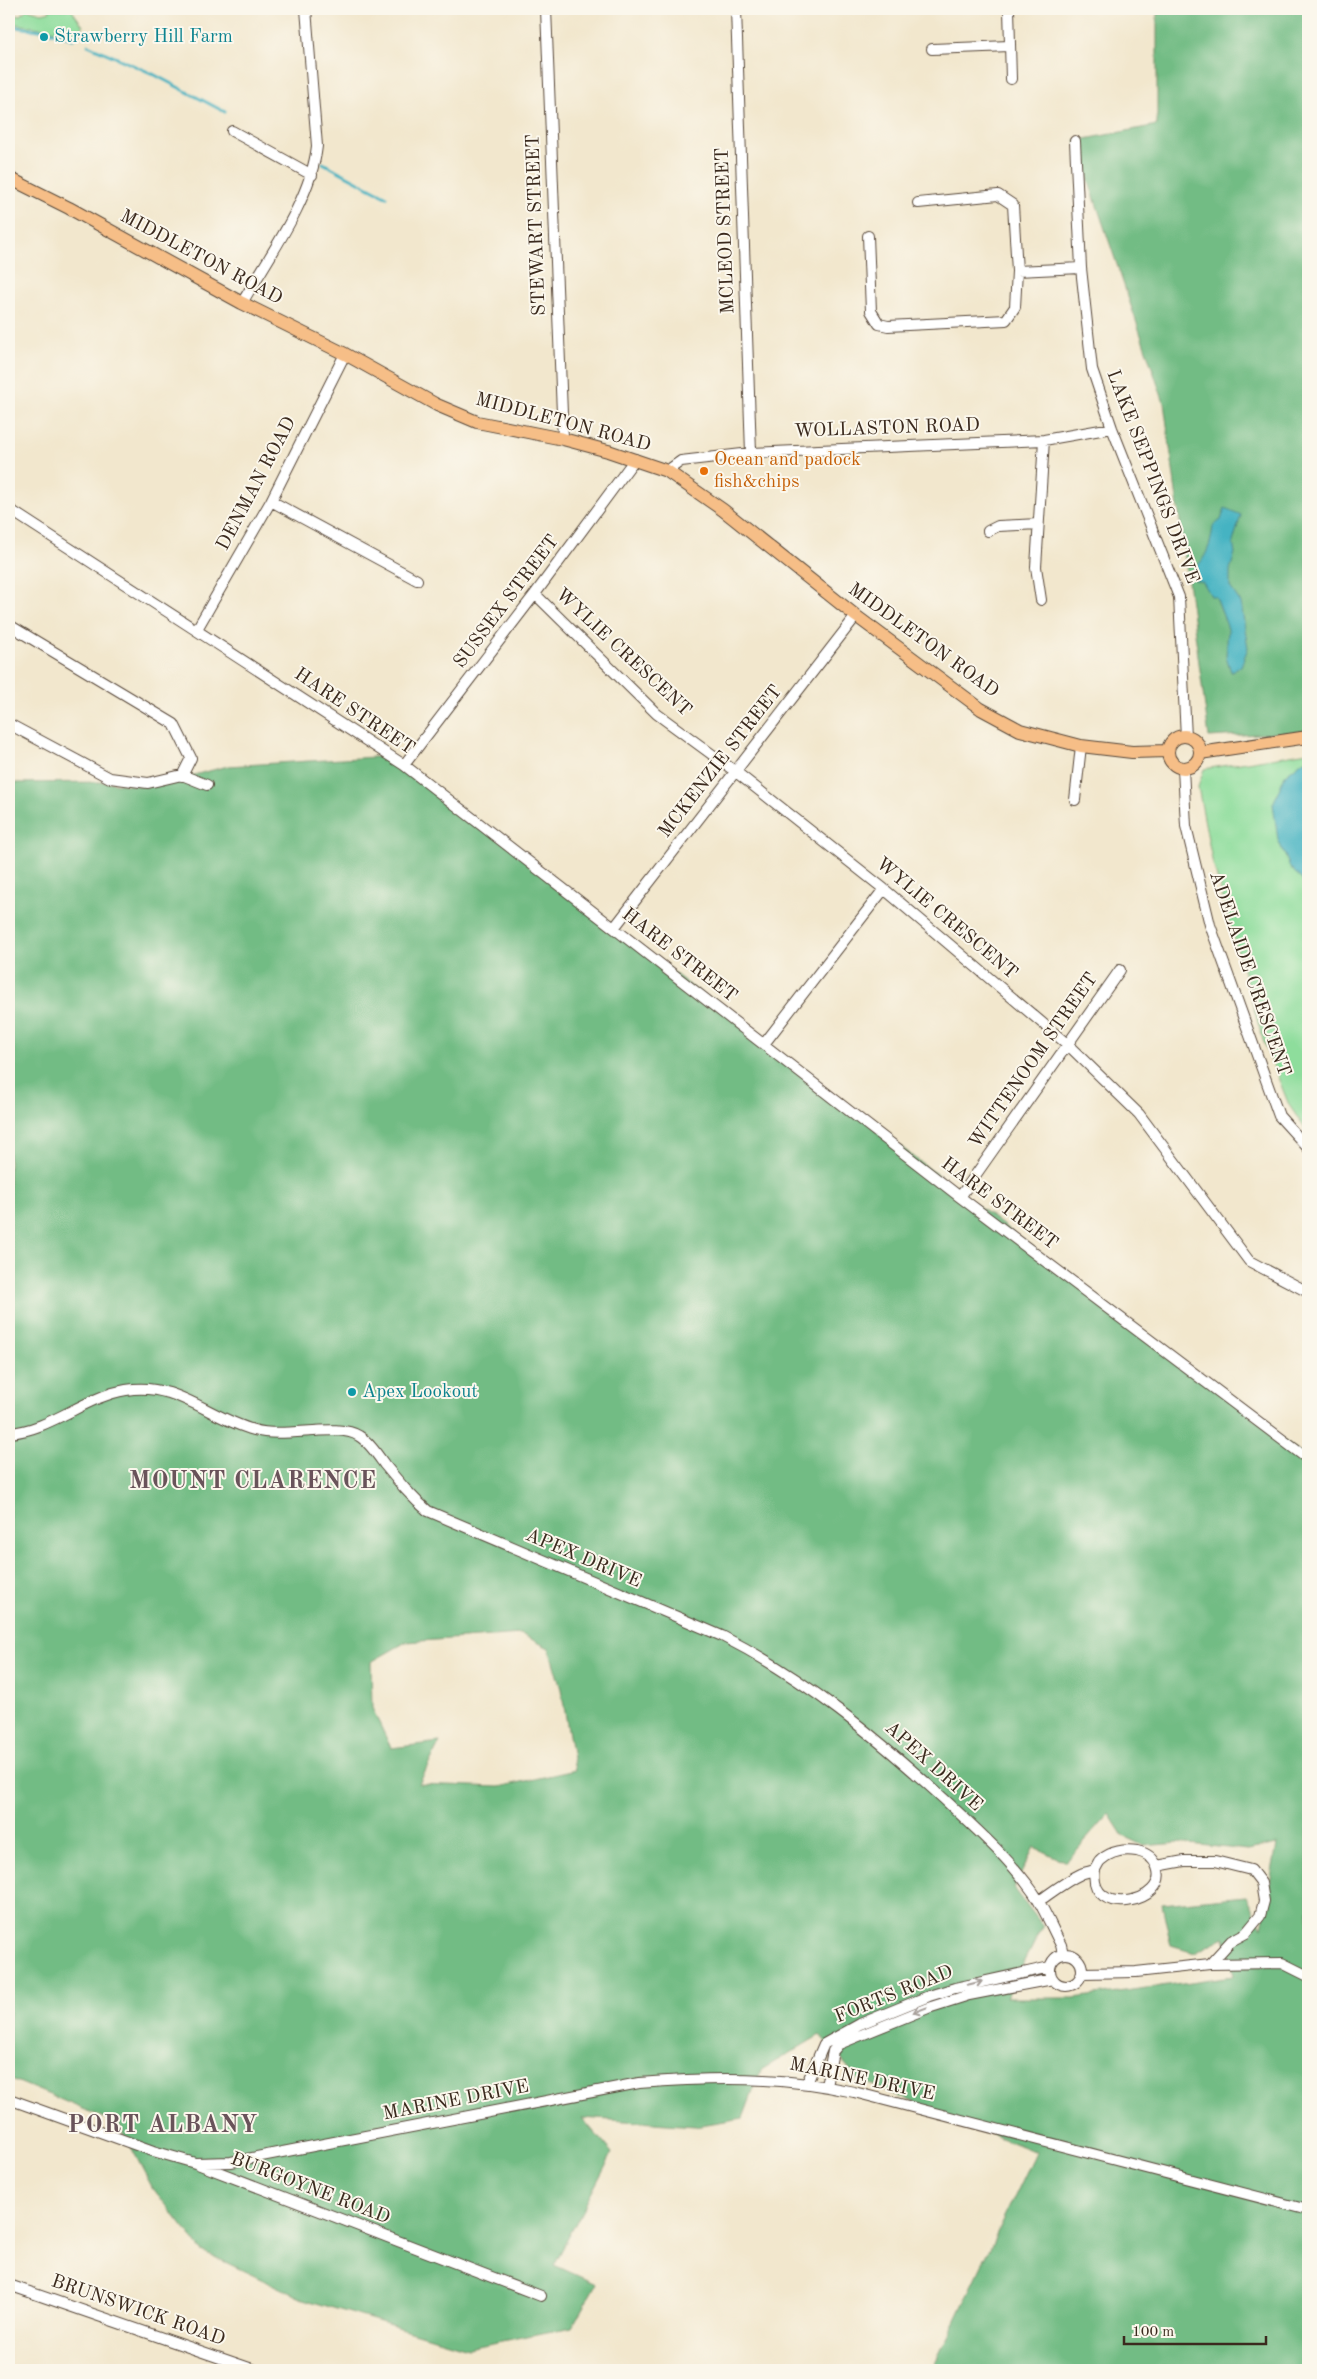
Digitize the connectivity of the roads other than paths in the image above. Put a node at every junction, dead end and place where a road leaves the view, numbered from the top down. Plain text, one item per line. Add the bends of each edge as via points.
1 (306, 9) edge
2 (546, 9) edge
3 (736, 9) edge
4 (1009, 9) edge
5 (1010, 46) junction
6 (932, 49) dead end
7 (1011, 79) dead end
8 (232, 131) dead end
9 (1075, 140) dead end
10 (312, 175) junction
11 (9, 178) edge
12 (918, 202) dead end
13 (868, 236) dead end
14 (1081, 268) junction
15 (1017, 271) junction
16 (242, 303) junction
17 (345, 354) junction
18 (1112, 428) junction
19 (563, 439) junction
20 (1044, 440) junction
21 (750, 452) junction
22 (635, 459) junction
23 (667, 471) junction
24 (271, 501) junction
25 (9, 508) edge
26 (1038, 524) junction
27 (988, 531) dead end
28 (417, 580) dead end
29 (535, 594) junction
30 (1041, 600) dead end
31 (856, 616) junction
32 (9, 625) edge
33 (197, 629) junction
34 (9, 724) edge
35 (1186, 737) junction
36 (1308, 737) edge
37 (1081, 746) junction
38 (1168, 751) junction
39 (1200, 753) junction
40 (404, 765) junction
41 (1183, 768) junction
42 (736, 772) junction
43 (182, 776) junction
44 (207, 785) dead end
45 (1075, 800) dead end
46 (884, 889) junction
47 (614, 928) junction
48 (1120, 970) dead end
49 (764, 1044) junction
50 (1067, 1044) junction
51 (1308, 1148) edge
52 (960, 1196) junction
53 (1308, 1292) edge
54 (9, 1433) edge
55 (1308, 1459) edge
56 (1157, 1866) junction
57 (1095, 1870) junction
58 (1039, 1901) junction
59 (1063, 1954) junction
60 (1210, 1964) junction
61 (1050, 1967) junction
62 (1082, 1973) junction
63 (1308, 1976) edge
64 (1052, 1979) junction
65 (806, 2083) junction
66 (826, 2086) junction
67 (9, 2099) edge
68 (194, 2163) junction
69 (1308, 2210) edge
70 (9, 2285) edge
71 (541, 2296) dead end
72 (256, 2370) edge

1 - 10 street via 317,146
2 - 19 street, STEWART STREET
3 - 21 street, MCLEOD STREET
4 - 5 street
5 - 6 street
5 - 7 street
8 - 10 street
9 - 14 street, LAKE SEPPINGS DRIVE
10 - 16 street via 302,200
11 - 16 main road, MIDDLETON ROAD
12 - 15 street via 998,195 1013,205
13 - 15 street via 872,311 879,324 1006,320 1015,307
14 - 15 street
14 - 18 street, LAKE SEPPINGS DRIVE via 1092,369
16 - 17 main road, MIDDLETON ROAD
17 - 19 main road, MIDDLETON ROAD via 437,405 477,422
17 - 24 street, DENMAN ROAD
18 - 20 street, WOLLASTON ROAD
18 - 35 street, LAKE SEPPINGS DRIVE via 1179,596
19 - 22 main road, MIDDLETON ROAD
20 - 21 street, WOLLASTON ROAD
20 - 26 street
21 - 23 street, WOLLASTON ROAD via 681,461
22 - 23 main road, MIDDLETON ROAD
22 - 29 street, SUSSEX STREET
23 - 31 main road, MIDDLETON ROAD via 722,510
24 - 28 street
24 - 33 street, DENMAN ROAD
25 - 33 street, HARE STREET
26 - 27 street via 1007,525
26 - 30 street via 1036,568
29 - 40 street, SUSSEX STREET
29 - 42 street, WYLIE CRESCENT via 657,714
31 - 37 main road, MIDDLETON ROAD via 981,709 1020,730
31 - 42 street, MCKENZIE STREET
32 - 43 street via 174,724 192,758
33 - 40 street, HARE STREET
34 - 43 street via 110,778 148,783
35 - 38 main road via 1174,740
35 - 39 main road via 1196,742
36 - 39 main road
37 - 38 main road, MIDDLETON ROAD via 1132,752
37 - 45 street
38 - 41 main road via 1172,762
39 - 41 main road via 1194,764
40 - 47 street, HARE STREET
41 - 51 street, ADELAIDE CRESCENT via 1186,826 1210,925 1279,1116
42 - 46 street, WYLIE CRESCENT
42 - 47 street, MCKENZIE STREET
43 - 44 street
46 - 49 street
46 - 50 street, WYLIE CRESCENT
47 - 49 street, HARE STREET
48 - 50 street, WITTENOOM STREET
49 - 52 street, HARE STREET
50 - 52 street, WITTENOOM STREET
50 - 53 street, WYLIE CRESCENT via 1139,1114 1249,1260
52 - 55 street, HARE STREET
54 - 58 street, APEX DRIVE via 31,1430 106,1395 144,1388 177,1394 254,1430 283,1434 348,1430 372,1449 428,1511 722,1636 760,1655 803,1683 889,1749 980,1833
56 - 57 street via 1148,1855 1127,1850 1102,1859
56 - 57 street via 1158,1880 1153,1889 1144,1896 1127,1901 1112,1900 1101,1894 1095,1884
56 - 60 street via 1184,1861 1215,1861 1251,1870 1261,1883 1264,1901 1260,1916
57 - 58 street via 1081,1874
58 - 59 street, APEX DRIVE
59 - 61 street
59 - 62 street via 1078,1959
60 - 62 street via 1136,1972
60 - 63 street via 1282,1963
61 - 64 street
65 -> 61 street, FORTS ROAD via 824,2044 860,2024 954,1988
62 - 64 street via 1075,1984 1069,1986 1057,1984
64 -> 66 street, FORTS ROAD via 946,2002 839,2044 832,2057
65 - 66 street, MARINE DRIVE
65 - 68 street, MARINE DRIVE via 761,2078 703,2078 639,2083 231,2162
66 - 69 street, MARINE DRIVE
67 - 68 street, BURGOYNE ROAD
68 - 71 street, BURGOYNE ROAD
70 - 72 street, BRUNSWICK ROAD

